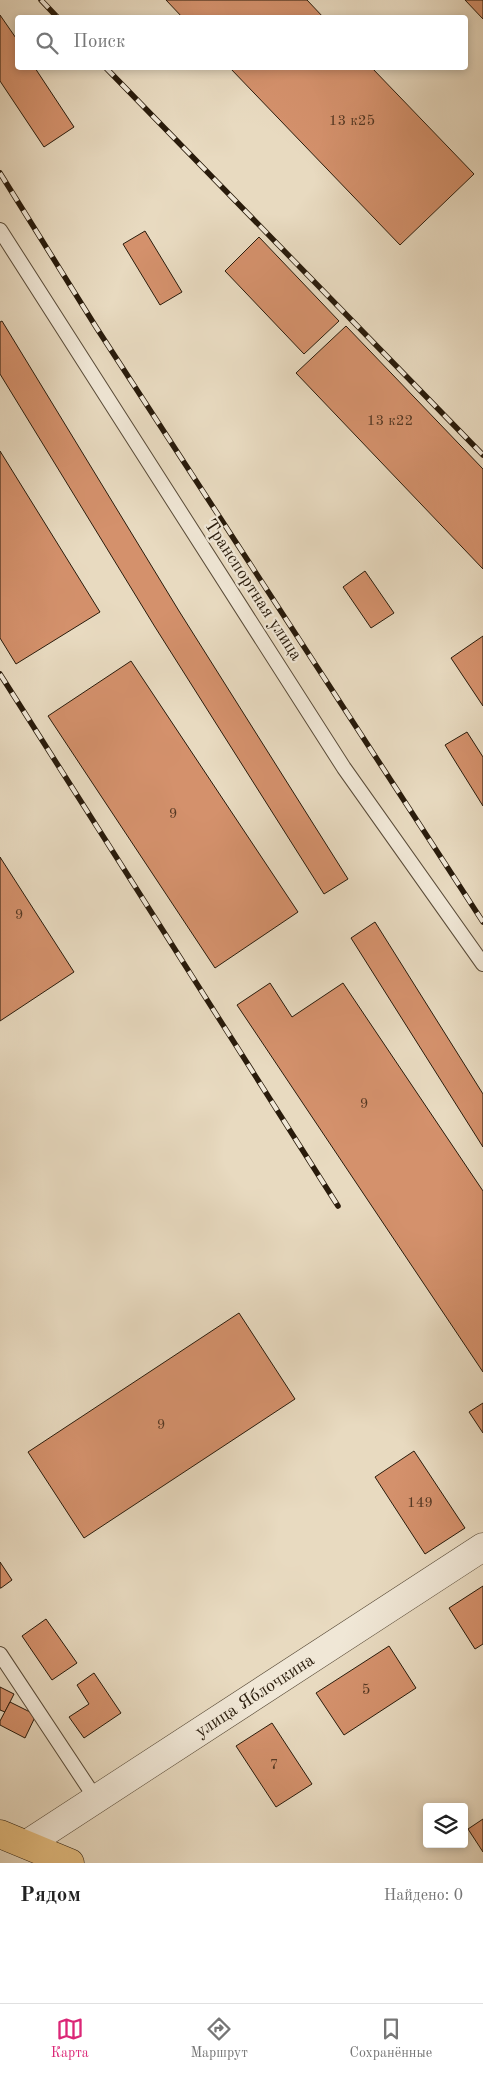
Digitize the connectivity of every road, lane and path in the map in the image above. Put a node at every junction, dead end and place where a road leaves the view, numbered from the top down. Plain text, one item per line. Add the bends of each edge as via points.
1 (0, 230) edge
2 (483, 964) edge
3 (483, 1547) edge
4 (0, 1654) edge
5 (96, 1800) junction
6 (9, 1840) edge
7 (70, 1863) edge

1 - 2 lane, Транспортная улица via 344,768
3 - 5 street, улица Яблочкина
4 - 5 lane
5 - 6 street, улица Яблочкина
6 - 7 main road

